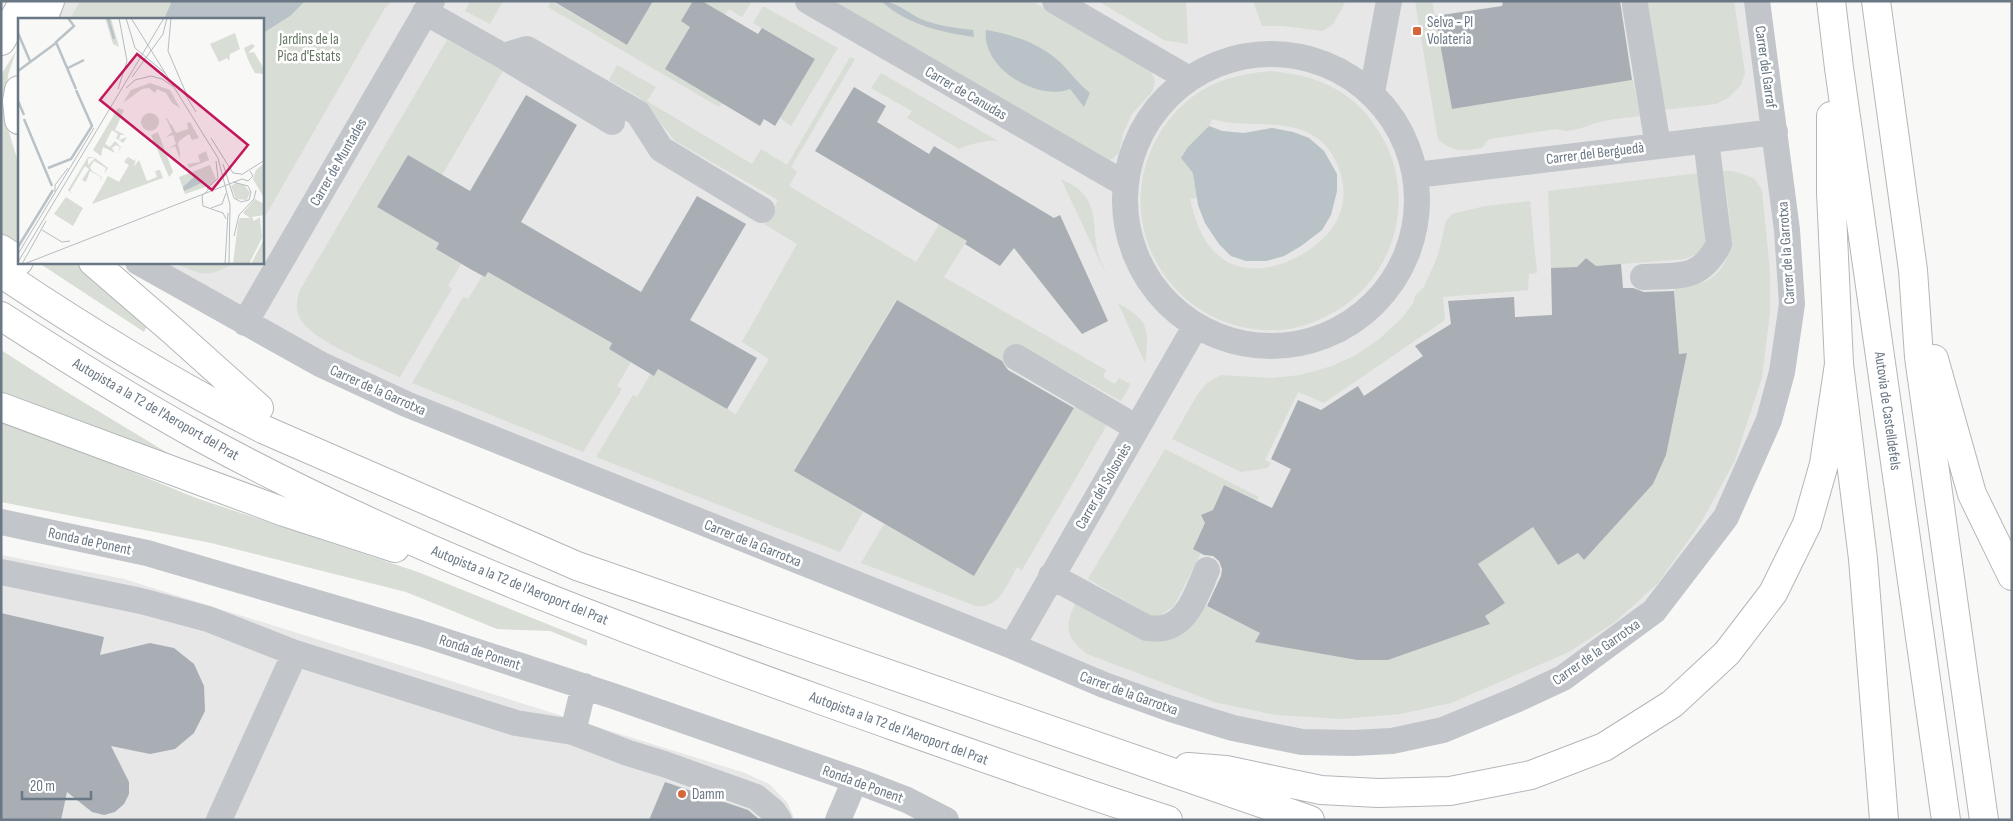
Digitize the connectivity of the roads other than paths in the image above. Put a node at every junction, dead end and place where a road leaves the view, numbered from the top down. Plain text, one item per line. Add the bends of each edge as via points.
1 (24, 1) edge
2 (50, 1) edge
3 (808, 1) edge
4 (1388, 1) edge
5 (1757, 1) edge
6 (1876, 1) edge
7 (1831, 2) edge
8 (1063, 3) edge
9 (428, 6) edge
10 (1635, 6) dead end
11 (42, 18) edge
12 (1, 41) edge
13 (502, 56) junction
14 (1188, 79) junction
15 (1372, 92) junction
16 (18, 96) edge
17 (18, 111) edge
18 (612, 122) dead end
19 (1775, 132) junction
20 (1706, 140) junction
21 (1658, 146) junction
22 (1416, 174) junction
23 (1125, 184) junction
24 (762, 210) dead end
25 (1, 249) edge
26 (18, 261) edge
27 (23, 264) edge
28 (95, 264) edge
29 (141, 264) edge
30 (1913, 270) junction
31 (1, 272) edge
32 (1643, 277) dead end
33 (1, 316) edge
34 (244, 324) junction
35 (1195, 326) junction
36 (1, 339) edge
37 (1016, 357) dead end
38 (1840, 364) junction
39 (114, 388) junction
40 (1, 407) edge
41 (259, 408) junction
42 (1137, 428) junction
43 (366, 475) junction
44 (1, 522) edge
45 (468, 565) junction
46 (1207, 570) dead end
47 (1, 572) edge
48 (1052, 576) junction
49 (2012, 576) edge
50 (1012, 646) junction
51 (296, 653) junction
52 (584, 686) junction
53 (573, 732) junction
54 (1158, 766) junction
55 (855, 780) junction
56 (1069, 789) junction
57 (219, 820) edge
58 (778, 820) edge
59 (838, 820) edge
60 (946, 820) edge
61 (1110, 820) edge
62 (1168, 820) edge
63 (1310, 820) edge
64 (1884, 820) edge
65 (1946, 820) edge
66 (1984, 820) edge

1 - 12 main road
2 - 11 main road
3 - 23 street, Carrer de Canudas
4 - 15 street
5 - 19 street, Carrer del Garraf
6 - 30 main road
7 - 38 main road via 1832,193
7 - 65 main road, Autovia de Castelldefels
8 - 14 street
9 - 13 street
9 - 34 street, Carrer de Muntades
10 - 21 street
13 - 18 street
13 - 24 street via 527,48 638,113 662,149
14 - 15 street via 1224,62 1262,54 1302,57 1339,70
14 - 23 street via 1157,108 1136,144
15 - 22 street via 1392,116 1407,144
16 - 17 main road
19 - 20 street, Carrer del Berguedà
19 - 50 street, Carrer de la Garrotxa via 1792,304 1782,372 1769,420 1726,516 1690,567 1654,611 1563,678 1443,730 1392,741 1302,742 1233,728 1171,709
20 - 21 street, Carrer del Berguedà
20 - 32 street via 1719,244 1712,258 1700,270 1680,275
21 - 22 street, Carrer del Berguedà
22 - 35 street via 1417,216 1406,257 1385,293 1354,321 1316,340 1276,347 1234,343
23 - 35 street via 1126,226 1139,266 1163,300
25 - 26 main road
27 - 41 main road via 142,342
28 - 41 main road
29 - 34 street, Carrer de la Garrotxa
30 - 49 main road via 1944,400 1972,494
30 - 66 main road via 1920,367
31 - 43 main road via 67,317 214,404
33 - 39 main road, Autopista a la T2 de l'Aeroport del Prat
34 - 50 street, Carrer de la Garrotxa via 406,404
35 - 42 street, Carrer del Solsonès
36 - 39 main road via 45,366 86,383
37 - 42 street
38 - 54 main road via 1824,464 1810,515 1773,593 1727,653 1672,704 1604,747 1531,776 1450,790 1378,793 1321,790 1226,770
38 - 64 main road via 1863,559
39 - 45 main road, Autopista a la T2 de l'Aeroport del Prat via 253,464
40 - 45 main road via 284,512 387,546
41 - 43 main road
42 - 48 street, Carrer del Solsonès
43 - 54 main road via 577,566
44 - 52 street, Ronda de Ponent via 147,552 420,633
45 - 56 main road, Autopista a la T2 de l'Aeroport del Prat via 682,650
46 - 48 street via 1188,610 1178,621 1164,628 1147,628
47 - 51 street via 150,603 208,619
48 - 50 street, Carrer del Solsonès
51 - 53 street via 516,723
51 - 57 street
52 - 53 street
52 - 55 street, Ronda de Ponent
53 - 58 street via 756,797 773,811
54 - 63 main road
55 - 59 street
55 - 60 street, Ronda de Ponent via 907,800
56 - 61 main road
56 - 62 main road

